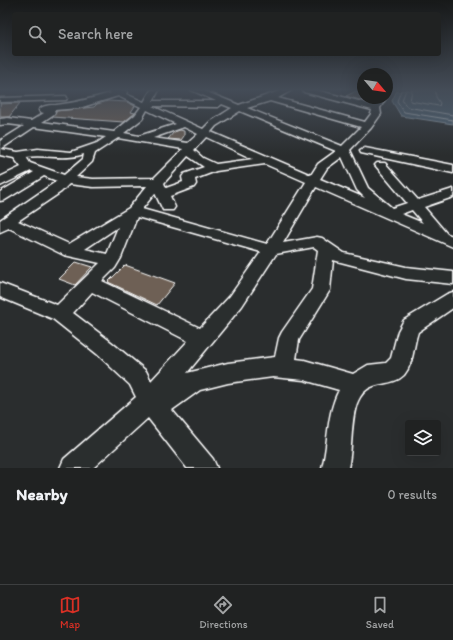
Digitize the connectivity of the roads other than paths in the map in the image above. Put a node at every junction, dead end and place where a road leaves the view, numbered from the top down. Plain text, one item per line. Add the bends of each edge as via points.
1 (13, 112) edge
2 (50, 112) edge
3 (142, 112) edge
4 (161, 112) edge
5 (229, 112) edge
6 (248, 112) edge
7 (318, 112) edge
8 (377, 112) edge
9 (1, 123) edge
10 (185, 124) junction
11 (34, 125) junction
12 (368, 126) junction
13 (204, 134) junction
14 (116, 135) junction
15 (138, 138) junction
16 (0, 146) edge
17 (100, 146) junction
18 (190, 149) junction
19 (344, 150) junction
20 (365, 151) dead end
21 (0, 152) edge
22 (18, 155) junction
23 (267, 160) junction
24 (381, 165) dead end
25 (32, 166) junction
26 (214, 168) junction
27 (453, 169) edge
28 (44, 171) junction
29 (66, 180) junction
30 (313, 181) junction
31 (0, 182) edge
32 (160, 188) junction
33 (453, 193) edge
34 (0, 197) edge
35 (416, 206) junction
36 (168, 207) dead end
37 (134, 211) junction
38 (390, 213) junction
39 (4, 224) edge
40 (448, 240) edge
41 (326, 248) junction
42 (271, 250) junction
43 (70, 251) junction
44 (111, 260) junction
45 (453, 278) edge
46 (90, 283) junction
47 (0, 290) edge
48 (453, 299) edge
49 (60, 314) junction
50 (203, 339) junction
51 (284, 368) junction
52 (356, 385) junction
53 (152, 404) junction
54 (73, 468) edge
55 (204, 468) edge
56 (335, 468) edge

1 - 9 street
2 - 11 street
3 - 14 street
4 - 10 street
5 - 13 street
6 - 19 street
7 - 12 street
8 - 12 street
9 - 11 street
10 - 13 street
10 - 15 street
11 - 14 street
11 - 16 street
12 - 19 street
13 - 18 street
13 - 23 street
14 - 15 street
14 - 17 street
15 - 17 street
15 - 18 street
17 - 22 street via 72,156 38,152
17 - 29 street via 90,152 88,160
18 - 26 street via 199,160
18 - 32 street
19 - 30 street via 322,166
19 - 38 street via 363,190
20 - 27 street
21 - 22 street
22 - 25 street via 26,165
23 - 26 street
23 - 30 street
24 - 35 street
25 - 28 street
25 - 31 street
26 - 32 street via 188,176 190,184
28 - 29 street
28 - 34 street
29 - 32 street
29 - 39 street
30 - 38 street
30 - 42 street
32 - 36 street
32 - 37 street
33 - 35 street
35 - 38 street
35 - 40 street
37 - 42 street
37 - 43 street
37 - 44 street via 123,229
38 - 40 street
39 - 43 street
41 - 42 street via 317,242
41 - 45 street via 338,257 346,259 406,273
41 - 51 street via 321,290 289,338
42 - 50 street via 236,300
43 - 44 street
44 - 46 street
46 - 49 street
46 - 50 street
47 - 49 street
48 - 52 street via 411,326 407,331 397,368 390,372 368,375
49 - 53 street via 138,378
50 - 53 street
51 - 52 street via 304,370
51 - 53 street via 228,373 194,381
52 - 56 street via 342,414
53 - 54 street
53 - 55 street

